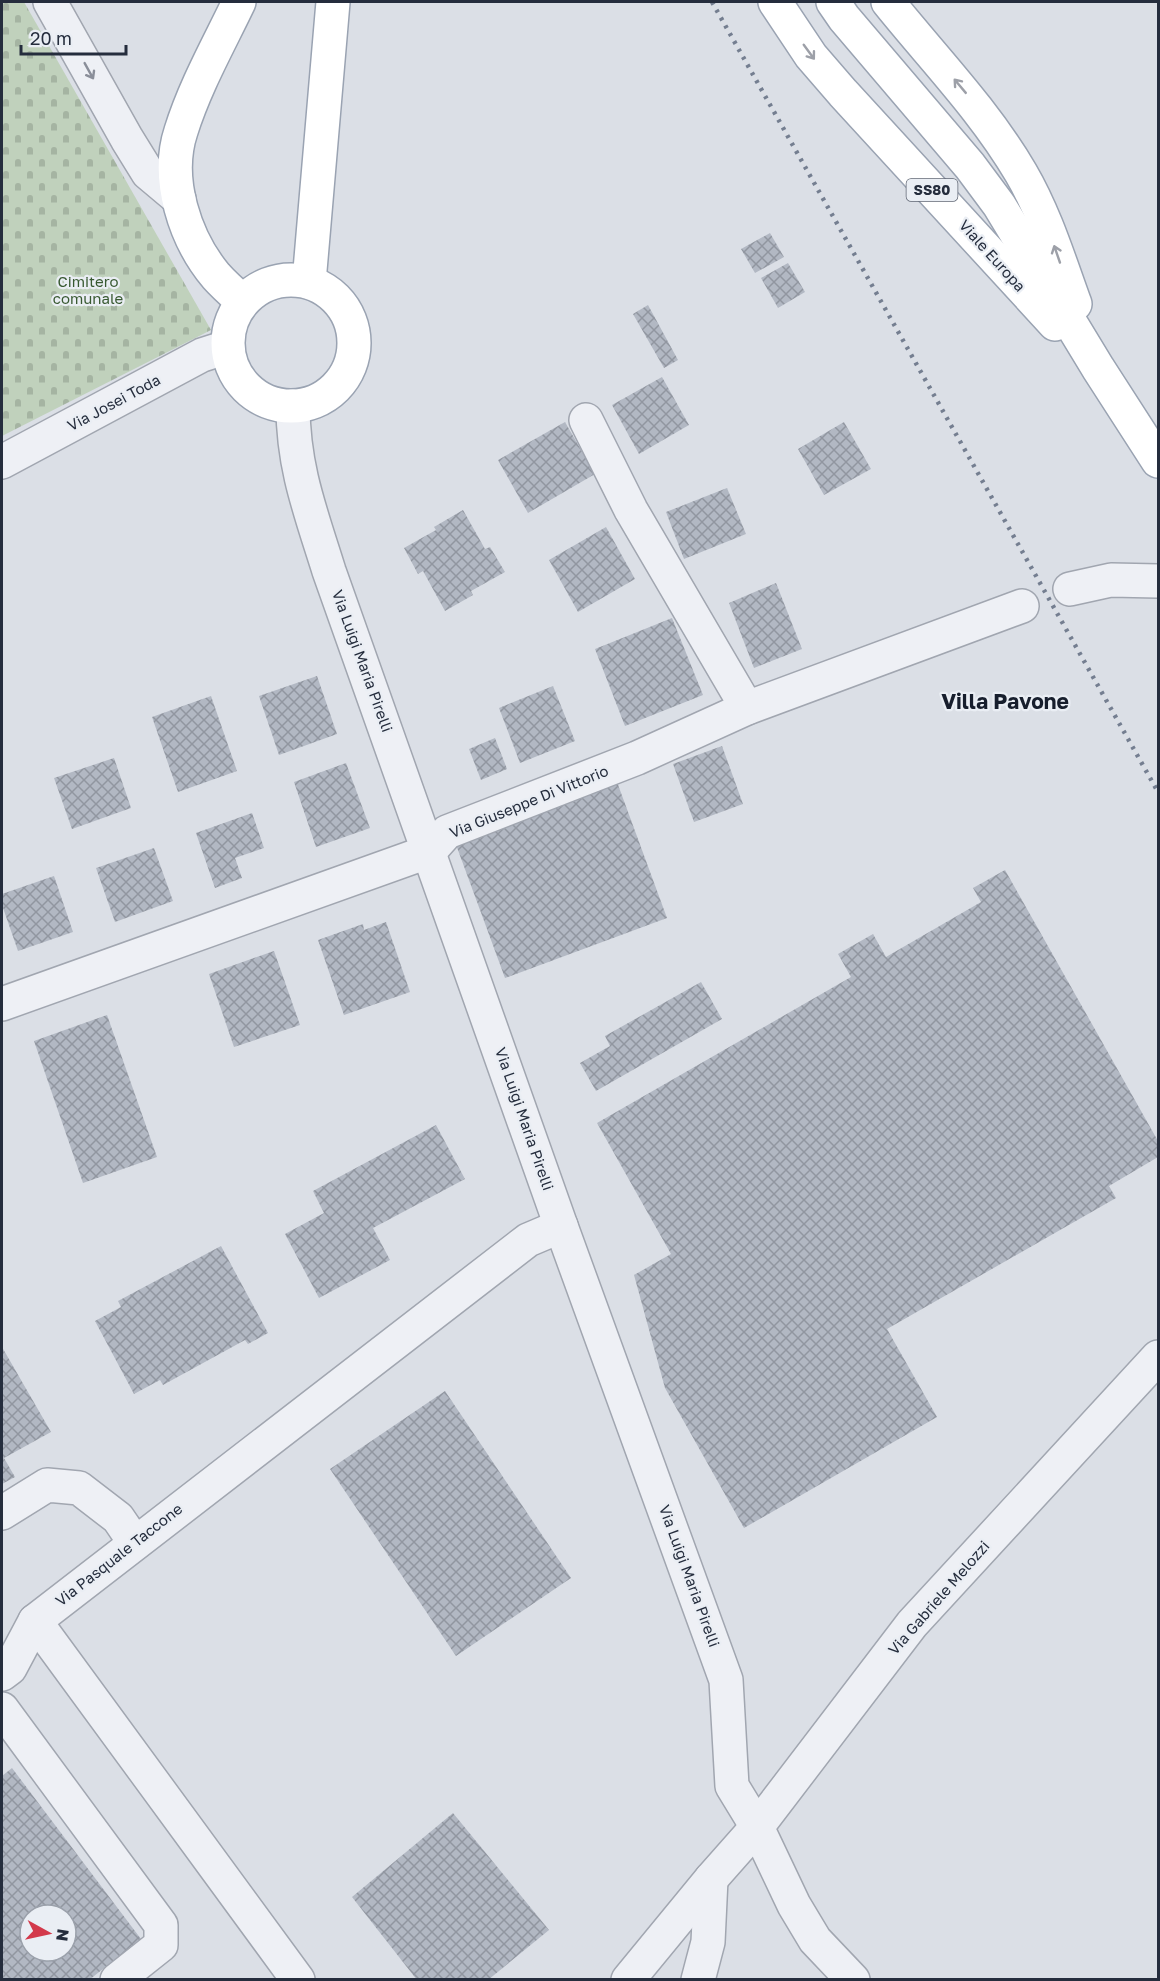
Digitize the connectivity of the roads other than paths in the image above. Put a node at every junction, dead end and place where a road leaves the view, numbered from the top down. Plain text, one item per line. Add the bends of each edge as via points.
1 (50, 2) edge
2 (239, 2) edge
3 (333, 2) edge
4 (776, 2) edge
5 (833, 2) edge
6 (888, 2) edge
7 (179, 199) junction
8 (309, 282) junction
9 (243, 301) junction
10 (227, 347) junction
11 (1098, 368) junction
12 (293, 406) junction
13 (586, 420) dead end
14 (1158, 461) edge
15 (2, 462) edge
16 (1158, 581) edge
17 (1070, 590) dead end
18 (1022, 606) dead end
19 (747, 708) junction
20 (430, 851) junction
21 (2, 1004) edge
22 (561, 1226) junction
23 (1158, 1357) edge
24 (2, 1513) edge
25 (135, 1543) junction
26 (35, 1620) junction
27 (2, 1674) edge
28 (2, 1709) edge
29 (757, 1827) junction
30 (711, 1879) junction
31 (117, 1980) edge
32 (298, 1980) edge
33 (628, 1980) edge
34 (698, 1980) edge
35 (854, 1980) edge

1 -> 7 street via 148,173
2 - 7 main road via 180,132 176,175
3 - 8 main road
4 -> 11 main road, Viale Europa / SS80 via 811,56 843,93
5 - 11 main road, Viale Europa / SS80 via 999,205
11 -> 6 main road, Viale Europa / SS80 via 1050,232 1021,174 962,88
7 - 9 main road via 202,257 216,277
8 - 9 main road via 295,279 266,284
8 - 12 main road via 341,303 352,326 353,351 351,364 337,386 317,400
9 - 10 main road via 230,323
10 - 12 main road via 235,373 253,394 272,403
10 - 15 street, Via Josei Toda via 202,355
11 - 14 main road, Viale Europa / SS80
12 - 20 street, Via Luigi Maria Pirelli via 293,438 300,479
13 - 19 street via 631,510
16 - 17 street via 1111,580
18 - 19 street, Via Giuseppe Di Vittorio
19 - 20 street, Via Giuseppe Di Vittorio via 637,758 447,832
20 - 21 street, Via Giuseppe Di Vittorio
20 - 22 street, Via Luigi Maria Pirelli
22 - 25 street, Via Pasquale Taccone via 528,1240
22 - 29 street, Via Luigi Maria Pirelli via 726,1680 732,1786
23 - 29 street, Via Gabriele Melozzi via 912,1624
24 - 25 street via 47,1485 79,1488 118,1518
25 - 26 street, Via Pasquale Taccone
26 - 27 street via 10,1668
26 - 32 street
28 - 31 street via 161,1925 161,1945
29 - 30 street, Via Gabriele Melozzi
29 - 35 street, Via Luigi Maria Pirelli via 816,1941
30 - 33 street, Via Gabriele Melozzi
30 - 34 street via 708,1942

